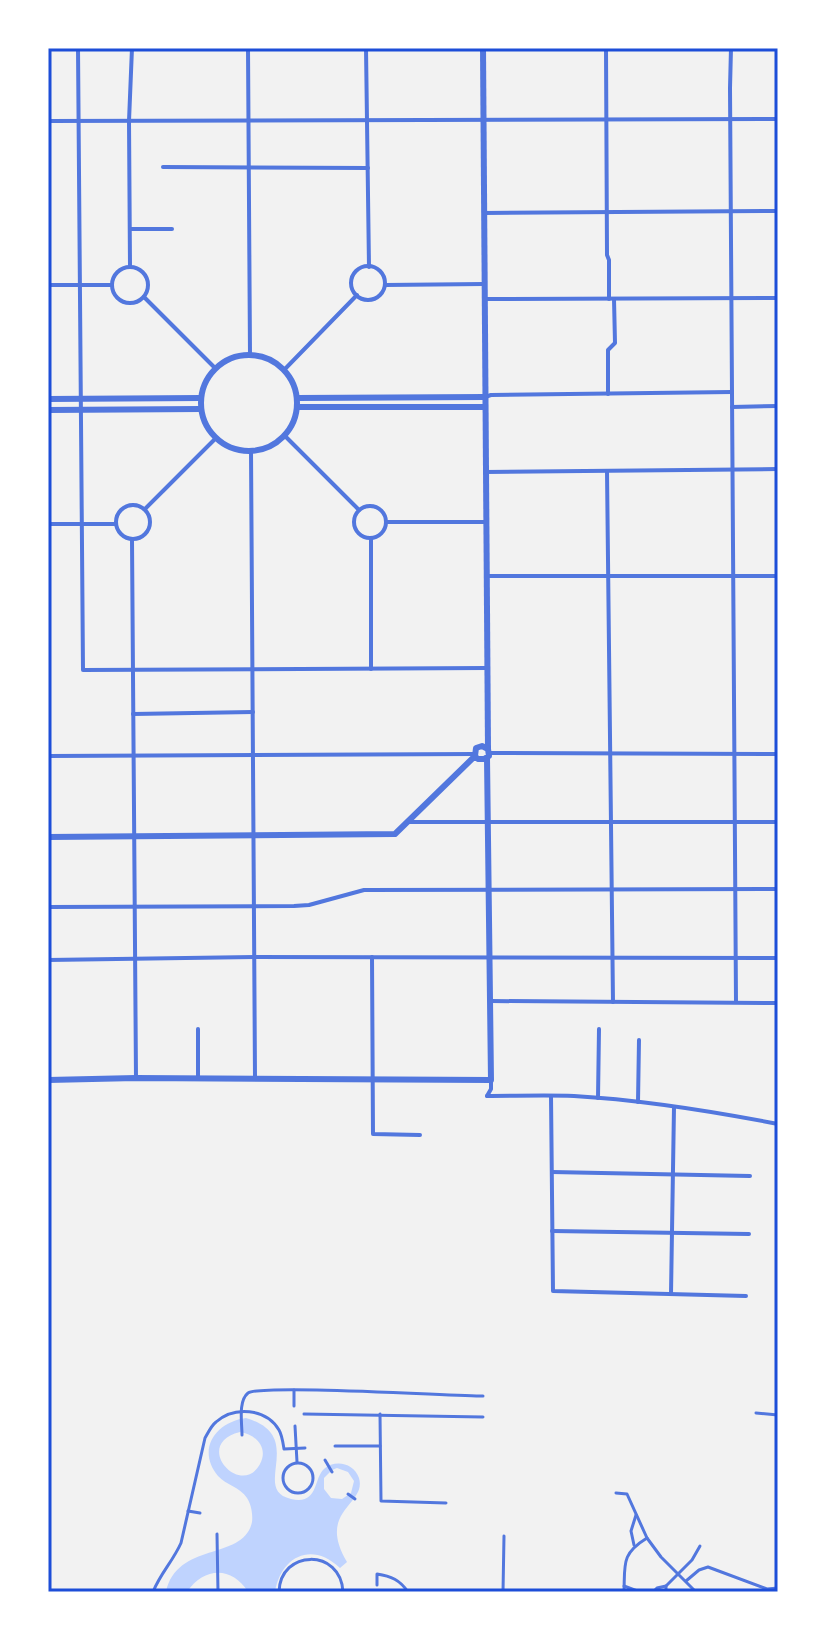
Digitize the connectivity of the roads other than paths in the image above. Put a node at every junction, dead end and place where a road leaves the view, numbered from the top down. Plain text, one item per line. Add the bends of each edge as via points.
1 (78, 48) edge
2 (132, 48) edge
3 (248, 48) edge
4 (366, 48) edge
5 (483, 48) edge
6 (606, 48) edge
7 (731, 48) edge
8 (606, 119) junction
9 (730, 119) junction
10 (778, 119) edge
11 (249, 120) junction
12 (367, 120) junction
13 (483, 120) junction
14 (48, 121) edge
15 (79, 121) junction
16 (129, 121) junction
17 (163, 167) dead end
18 (249, 168) junction
19 (368, 168) junction
20 (731, 211) junction
21 (778, 211) edge
22 (607, 212) junction
23 (484, 213) junction
24 (130, 229) junction
25 (172, 229) dead end
26 (130, 266) junction
27 (369, 267) junction
28 (484, 284) junction
29 (48, 285) edge
30 (80, 285) junction
31 (112, 285) junction
32 (385, 285) junction
33 (357, 295) junction
34 (144, 297) junction
35 (731, 298) junction
36 (778, 298) edge
37 (484, 299) junction
38 (612, 299) junction
39 (250, 355) junction
40 (215, 368) junction
41 (284, 370) junction
42 (732, 392) junction
43 (608, 394) junction
44 (485, 397) junction
45 (201, 398) junction
46 (297, 398) junction
47 (48, 399) edge
48 (81, 399) junction
49 (778, 406) edge
50 (297, 407) junction
51 (485, 407) junction
52 (732, 407) junction
53 (201, 409) junction
54 (48, 410) edge
55 (81, 410) junction
56 (285, 436) junction
57 (216, 438) junction
58 (251, 450) junction
59 (732, 469) junction
60 (778, 469) edge
61 (607, 471) junction
62 (485, 472) junction
63 (145, 509) junction
64 (359, 510) junction
65 (386, 522) junction
66 (486, 522) junction
67 (48, 524) edge
68 (82, 524) junction
69 (115, 524) junction
70 (371, 538) junction
71 (132, 540) junction
72 (486, 576) junction
73 (608, 576) junction
74 (733, 576) junction
75 (778, 576) edge
76 (487, 668) junction
77 (253, 669) junction
78 (371, 669) junction
79 (133, 670) junction
80 (253, 712) junction
81 (133, 714) junction
82 (487, 735) junction
83 (476, 752) junction
84 (488, 753) junction
85 (610, 753) junction
86 (734, 754) junction
87 (778, 754) edge
88 (134, 755) junction
89 (253, 755) junction
90 (48, 756) edge
91 (407, 822) junction
92 (488, 822) junction
93 (611, 822) junction
94 (735, 822) junction
95 (778, 822) edge
96 (254, 835) junction
97 (134, 836) junction
98 (48, 837) edge
99 (611, 889) junction
100 (735, 889) junction
101 (778, 889) edge
102 (488, 890) junction
103 (48, 907) edge
104 (135, 907) junction
105 (254, 907) junction
106 (254, 957) junction
107 (372, 957) junction
108 (488, 957) junction
109 (612, 958) junction
110 (735, 958) junction
111 (778, 958) edge
112 (135, 959) junction
113 (48, 960) edge
114 (489, 1001) junction
115 (613, 1002) junction
116 (736, 1002) junction
117 (778, 1003) edge
118 (198, 1029) dead end
119 (599, 1029) dead end
120 (639, 1040) dead end
121 (136, 1078) junction
122 (198, 1078) junction
123 (255, 1078) junction
124 (373, 1079) junction
125 (48, 1080) edge
126 (491, 1080) junction
127 (491, 1089) junction
128 (496, 1096) junction
129 (551, 1096) junction
130 (598, 1098) junction
131 (638, 1102) junction
132 (674, 1107) junction
133 (778, 1124) edge
134 (420, 1135) dead end
135 (552, 1172) junction
136 (673, 1175) junction
137 (750, 1176) dead end
138 (552, 1231) junction
139 (672, 1233) junction
140 (749, 1234) dead end
141 (671, 1294) junction
142 (746, 1296) dead end
143 (294, 1390) junction
144 (483, 1396) dead end
145 (294, 1406) dead end
146 (242, 1410) junction
147 (756, 1413) dead end
148 (304, 1414) dead end
149 (380, 1414) junction
150 (778, 1415) edge
151 (483, 1417) dead end
152 (295, 1426) dead end
153 (242, 1435) dead end
154 (335, 1446) dead end
155 (380, 1446) junction
156 (296, 1448) junction
157 (305, 1448) dead end
158 (297, 1462) junction
159 (326, 1462) dead end
160 (332, 1471) dead end
161 (616, 1493) dead end
162 (349, 1494) dead end
163 (354, 1499) dead end
164 (446, 1503) dead end
165 (188, 1511) junction
166 (200, 1513) dead end
167 (636, 1515) junction
168 (217, 1534) dead end
169 (504, 1536) dead end
170 (647, 1538) junction
171 (634, 1545) junction
172 (700, 1546) dead end
173 (677, 1573) junction
174 (685, 1581) junction
175 (377, 1585) dead end
176 (624, 1586) junction
177 (666, 1586) junction
178 (778, 1588) edge
179 (153, 1592) edge
180 (218, 1592) edge
181 (279, 1592) edge
182 (343, 1592) edge
183 (408, 1592) edge
184 (503, 1592) edge
185 (624, 1592) edge
186 (640, 1592) edge
187 (653, 1592) edge
188 (666, 1592) edge
189 (696, 1592) edge

1 - 15 street
2 - 16 street
3 - 11 street
4 - 12 street
5 - 13 street
6 - 8 street
7 - 9 street
8 - 9 street
8 - 13 street
8 - 22 street
9 - 10 street
9 - 20 street
11 - 12 street
11 - 16 street
11 - 18 street
12 - 13 street
12 - 19 street
13 - 23 street
14 - 15 street
15 - 16 street
15 - 30 street
16 - 24 street
17 - 18 street
18 - 19 street
18 - 39 street
19 - 27 street
20 - 21 street
20 - 22 street
20 - 35 street
22 - 23 street
22 - 38 street
23 - 28 street
24 - 25 street
24 - 26 street
26 - 31 street via 117,272
26 - 34 street via 146,274 149,286
27 - 32 street via 383,275
27 - 33 street via 353,277
28 - 32 street
28 - 37 street
29 - 30 street
30 - 31 street
30 - 48 street
31 - 34 street via 122,301 134,303
32 - 33 street via 376,298
33 - 41 street
34 - 40 street
35 - 36 street
35 - 38 street
35 - 42 street
37 - 38 street
37 - 44 street
38 - 43 street via 615,343 608,350
39 - 40 street
39 - 41 street
40 - 45 street
41 - 46 street
42 - 43 street
42 - 52 street
43 - 44 street
44 - 46 street
44 - 51 street
45 - 48 street
45 - 53 street
46 - 50 street
47 - 48 street
48 - 55 street
49 - 52 street
50 - 51 street
50 - 56 street
51 - 62 street
52 - 59 street
53 - 55 street
53 - 57 street
54 - 55 street
55 - 68 street
56 - 58 street
56 - 64 street
57 - 58 street
57 - 63 street
58 - 77 street
59 - 60 street
59 - 61 street
59 - 74 street
61 - 62 street
61 - 73 street
62 - 66 street
63 - 69 street via 127,506
63 - 71 street via 149,528
64 - 65 street via 377,507
64 - 70 street via 355,528
65 - 66 street
65 - 70 street via 381,534
66 - 72 street
67 - 68 street
68 - 69 street
68 - 79 street via 83,670
69 - 71 street
70 - 78 street
71 - 79 street
72 - 73 street
72 - 76 street
73 - 74 street
73 - 85 street
74 - 75 street
74 - 86 street
76 - 78 street
76 - 82 street
77 - 78 street
77 - 79 street
77 - 80 street
79 - 81 street
80 - 81 street
80 - 89 street
81 - 88 street
82 - 83 street
82 - 84 street
83 - 84 street via 482,746
83 - 84 street via 481,760
83 - 89 street
83 - 91 street
84 - 85 street
84 - 92 street
85 - 86 street
85 - 93 street
86 - 87 street
86 - 94 street
88 - 89 street
88 - 90 street
88 - 97 street
89 - 96 street
91 - 92 street
91 - 96 street via 395,834
92 - 93 street
92 - 102 street
93 - 94 street
93 - 99 street
94 - 95 street
94 - 100 street
96 - 97 street
96 - 105 street
97 - 98 street
97 - 104 street
99 - 100 street
99 - 102 street
99 - 109 street
100 - 101 street
100 - 110 street
102 - 105 street via 364,890 302,906
102 - 108 street
103 - 104 street
104 - 105 street
104 - 112 street
105 - 106 street
106 - 107 street
106 - 112 street
106 - 123 street
107 - 108 street
107 - 124 street
108 - 109 street
108 - 114 street
109 - 110 street
109 - 115 street
110 - 111 street
110 - 116 street
112 - 113 street
112 - 121 street
114 - 115 street
114 - 126 street
115 - 116 street
116 - 117 street
118 - 122 street
119 - 130 street
120 - 131 street
121 - 122 street
121 - 125 street
122 - 123 street
123 - 124 street
124 - 126 street
124 - 134 street via 373,1134
126 - 127 street
127 - 128 street
127 - 128 street via 487,1096
128 - 129 street
129 - 130 street
129 - 135 street
130 - 131 street
131 - 132 street
132 - 133 street
132 - 136 street
135 - 136 street
135 - 138 street
136 - 137 street
136 - 139 street
138 - 139 street
138 - 141 street via 553,1291
139 - 140 street
139 - 141 street
141 - 142 street
143 - 144 street
143 - 145 street
143 - 146 street via 251,1391
146 - 153 street
146 - 156 street via 273,1423 284,1449
146 - 165 street via 213,1424 205,1438
147 - 150 street
148 - 149 street
149 - 151 street
149 - 155 street
152 - 156 street
154 - 155 street
155 - 164 street via 381,1501
156 - 157 street
156 - 158 street
158 - 158 street via 308,1466 313,1477 309,1488 298,1493 287,1489 282,1478 286,1467
159 - 160 street
161 - 167 street via 627,1494
162 - 163 street
165 - 166 street
165 - 179 street via 181,1543
167 - 170 street
167 - 171 street
168 - 180 street
169 - 184 street
170 - 171 street
170 - 173 street
171 - 176 street via 627,1554
172 - 173 street
173 - 174 street
173 - 177 street
174 - 178 street via 708,1567 767,1589
174 - 189 street
175 - 183 street via 377,1574 391,1576
176 - 185 street
176 - 186 street
177 - 187 street
177 - 188 street
181 - 182 street via 292,1565 314,1559 337,1571

